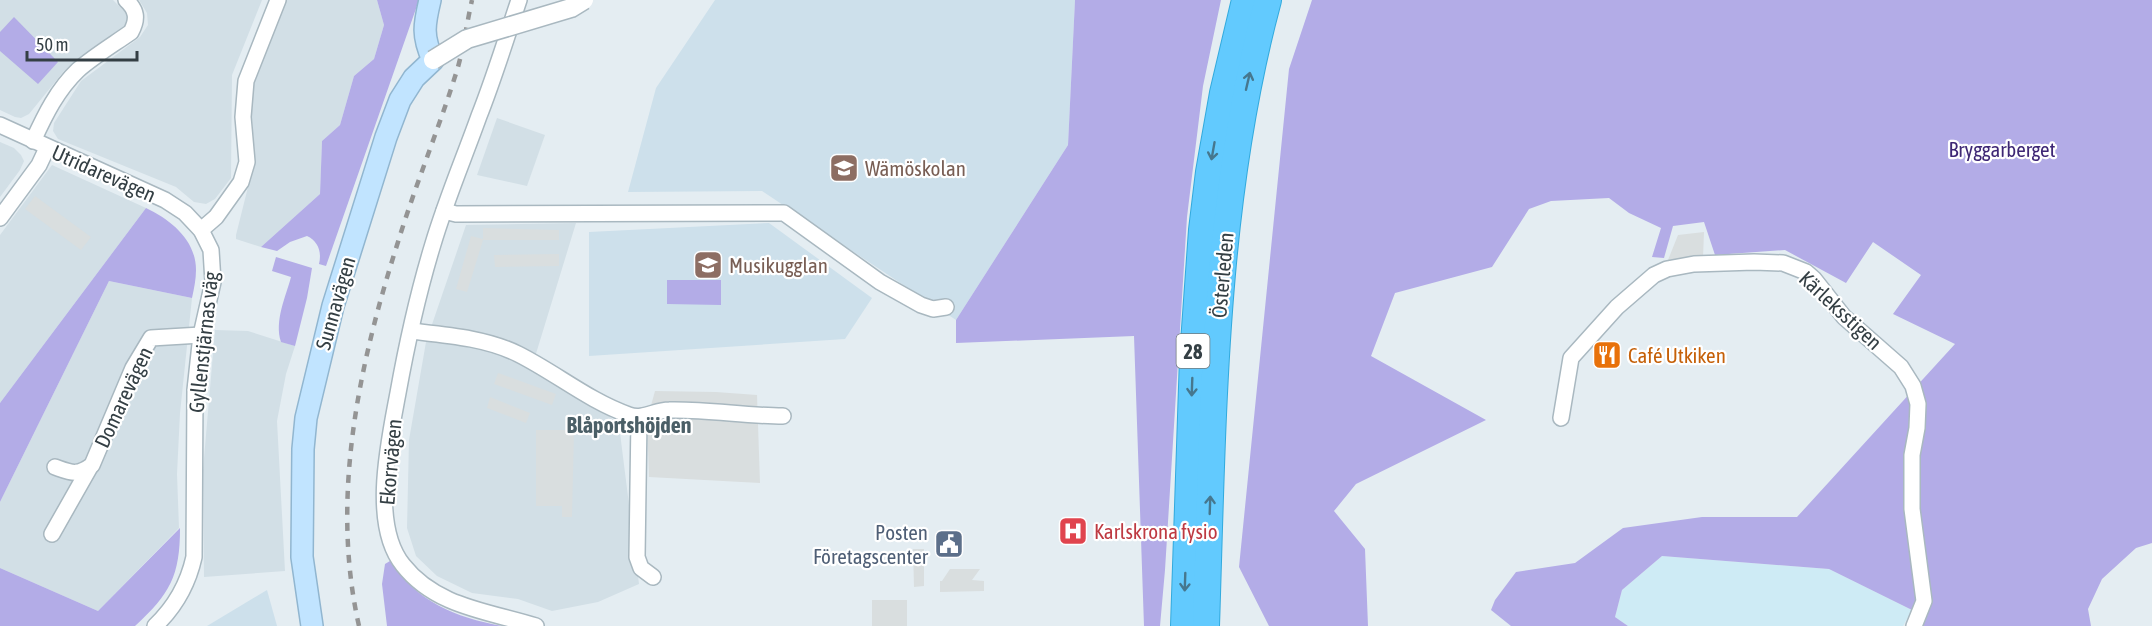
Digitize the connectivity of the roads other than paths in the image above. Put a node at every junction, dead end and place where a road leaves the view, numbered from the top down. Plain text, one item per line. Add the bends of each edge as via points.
1 (126, 0) edge
2 (278, 0) edge
3 (430, 0) edge
4 (519, 0) edge
5 (584, 0) edge
6 (1245, 0) edge
7 (1268, 0) edge
8 (433, 60) junction
9 (0, 125) edge
10 (40, 144) junction
11 (444, 211) junction
12 (0, 218) edge
13 (201, 230) junction
14 (946, 307) dead end
15 (411, 331) junction
16 (201, 335) junction
17 (783, 416) dead end
18 (639, 418) junction
19 (1561, 418) dead end
20 (92, 465) junction
21 (55, 467) dead end
22 (52, 534) dead end
23 (652, 577) dead end
24 (1201, 618) edge
25 (155, 626) edge
26 (312, 626) edge
27 (536, 626) edge
28 (1914, 626) edge

1 - 10 street via 136,13 131,32 79,69 60,91 45,115
2 - 13 street via 246,81 243,117 247,162 241,182 216,217
3 - 8 main road via 424,29
4 - 11 street, Ekorrvägen
5 - 8 street, bridge via 467,39
6 -> 24 highway, Österleden / 28 via 1223,93 1202,230 1193,357
24 -> 7 highway, Österleden / 28 via 1208,579 1215,363 1225,234 1244,101
8 - 26 main road, Sunnavägen via 400,99 386,137 333,306 306,418 302,557
9 - 10 street, Utridarevägen
10 - 12 street via 39,165
10 - 13 street, Utridarevägen via 165,200
11 - 14 street via 784,213 880,282 921,305 933,309
11 - 15 street, Ekorrvägen
13 - 16 street, Gyllenstjärnas väg via 212,250 213,282
15 - 18 street via 486,343 517,354 592,399
15 - 27 street, Ekorrvägen via 390,433 383,503 394,551 410,573 437,595 468,609
16 - 20 street, Domarevägen via 151,338 133,368
16 - 25 street, Gyllenstjärnas väg via 195,390 194,557 179,598
17 - 18 street via 666,410
18 - 23 street via 637,557 641,568
19 - 28 street, Kärleksstigen via 1570,357 1654,275 1694,264 1754,262 1783,263 1806,272 1844,317 1901,367 1913,386 1918,404 1912,455 1912,509 1924,601
20 - 21 street, Domarevägen via 81,473
20 - 22 street

